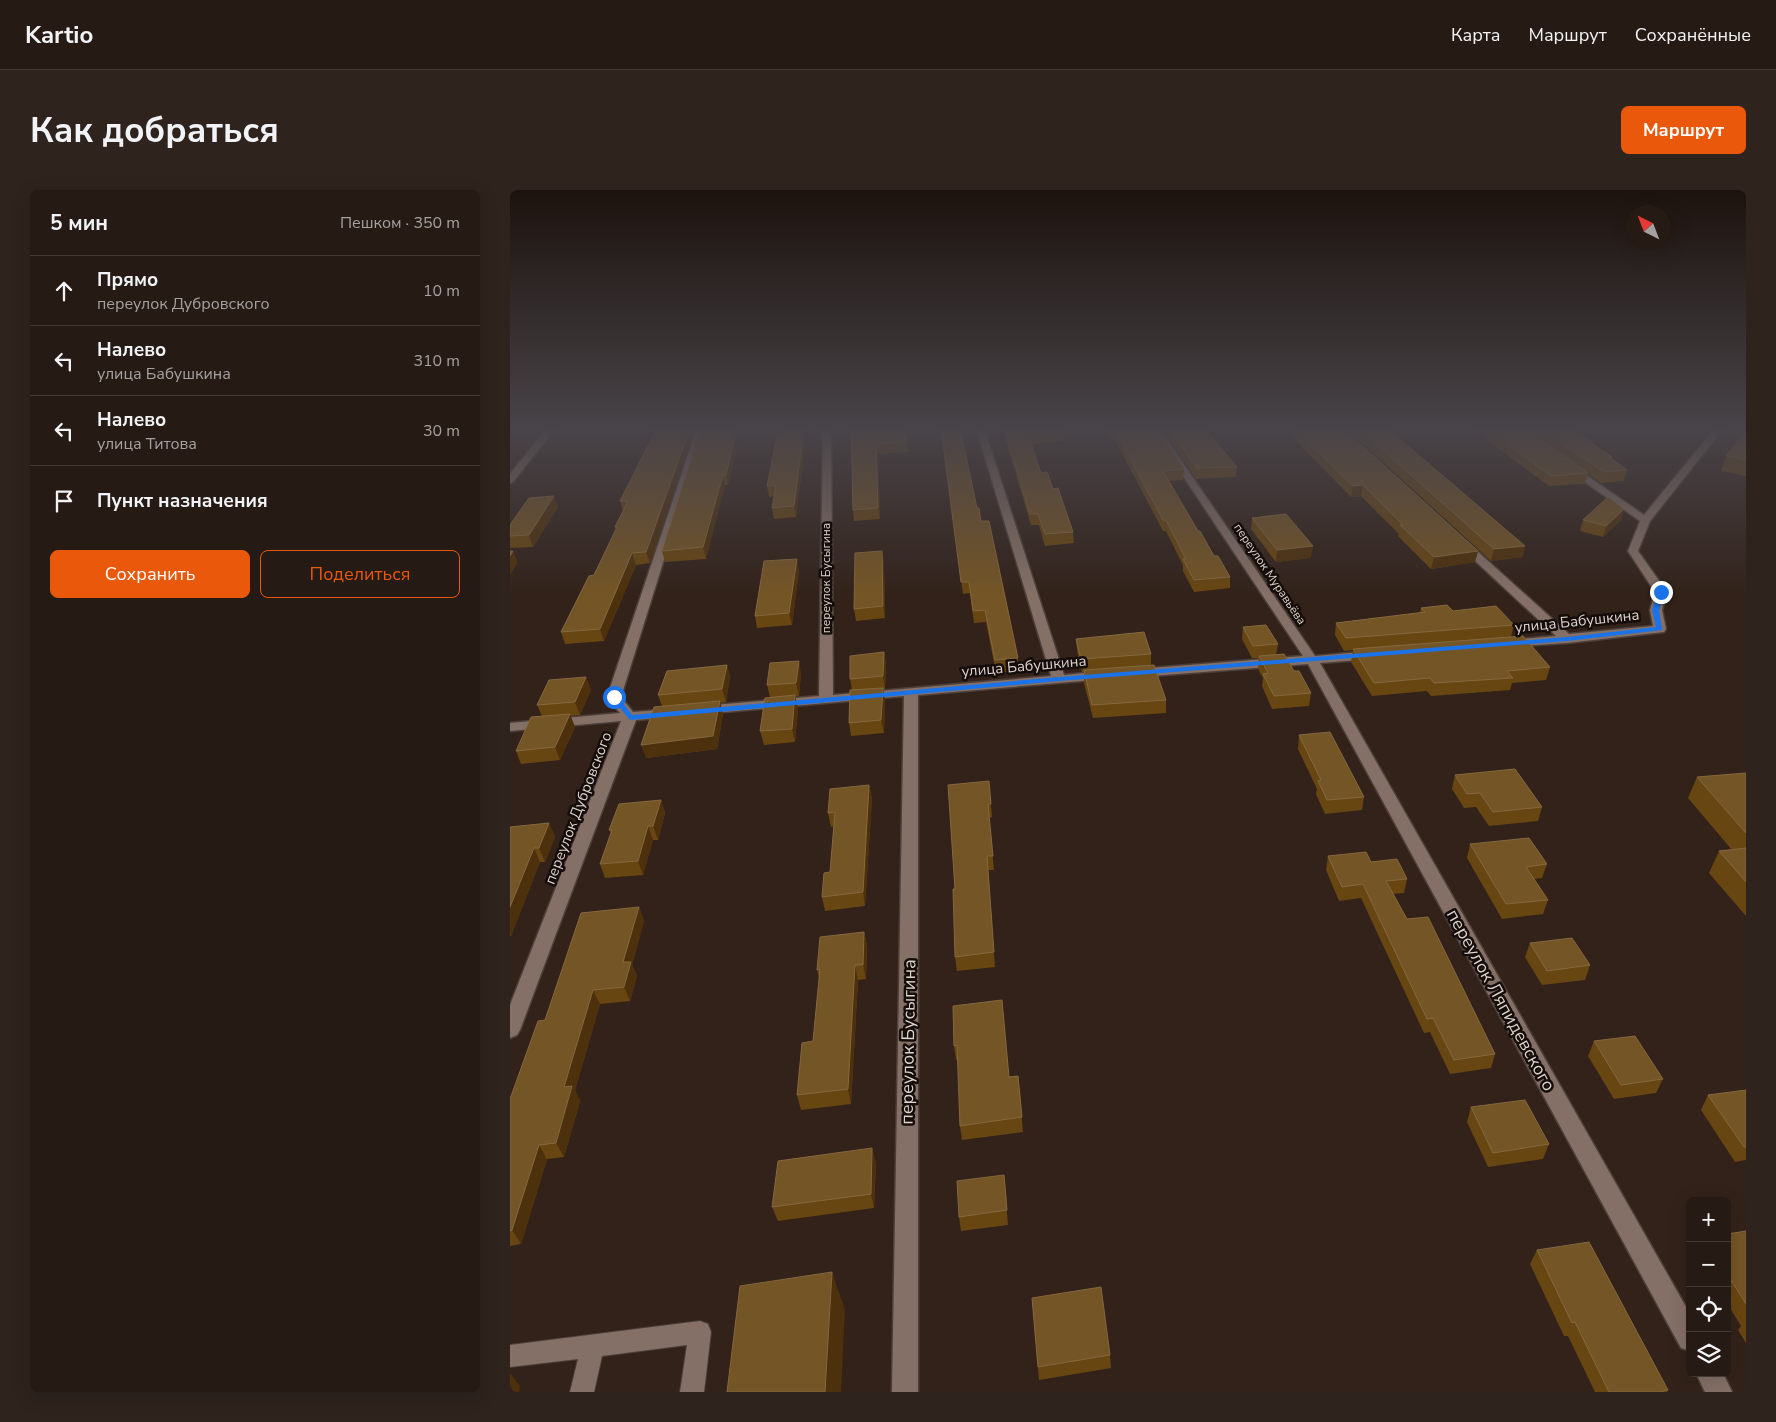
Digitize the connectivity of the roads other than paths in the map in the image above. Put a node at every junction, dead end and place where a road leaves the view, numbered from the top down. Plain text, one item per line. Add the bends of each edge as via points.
1 (683, 484) edge
2 (827, 484) edge
3 (998, 484) edge
4 (1194, 484) edge
5 (1594, 484) edge
6 (1674, 484) edge
7 (1645, 520) junction
8 (1452, 534) edge
9 (1567, 639) junction
10 (1498, 645) edge
11 (1381, 654) edge
12 (1312, 660) junction
13 (1059, 679) junction
14 (911, 691) junction
15 (826, 698) junction
16 (630, 717) junction
17 (510, 727) edge
18 (510, 1030) edge
19 (1686, 1332) edge
20 (593, 1345) junction
21 (510, 1356) edge
22 (1711, 1377) edge
23 (582, 1392) edge
24 (692, 1392) edge
25 (905, 1392) edge
26 (1719, 1392) edge

1 - 16 street via 614,697
2 - 15 street, переулок Бусыгина
3 - 13 street
4 - 12 street, переулок Муравьёва
5 - 7 street
6 - 7 street
7 - 9 street, улица Бабушкина via 1634,551 1661,592 1656,610 1660,629
8 - 9 street
9 - 10 street, улица Бабушкина
11 - 12 street, улица Бабушкина
12 - 13 street, улица Бабушкина
12 - 19 street, переулок Ляпидевского
13 - 14 street, улица Бабушкина
14 - 15 street, улица Бабушкина
14 - 25 street, переулок Бусыгина
15 - 16 street, улица Бабушкина
16 - 17 street, улица Бабушкина
16 - 18 street, переулок Дубровского
20 - 21 lane
20 - 23 lane
20 - 24 lane via 700,1332
22 - 26 street

